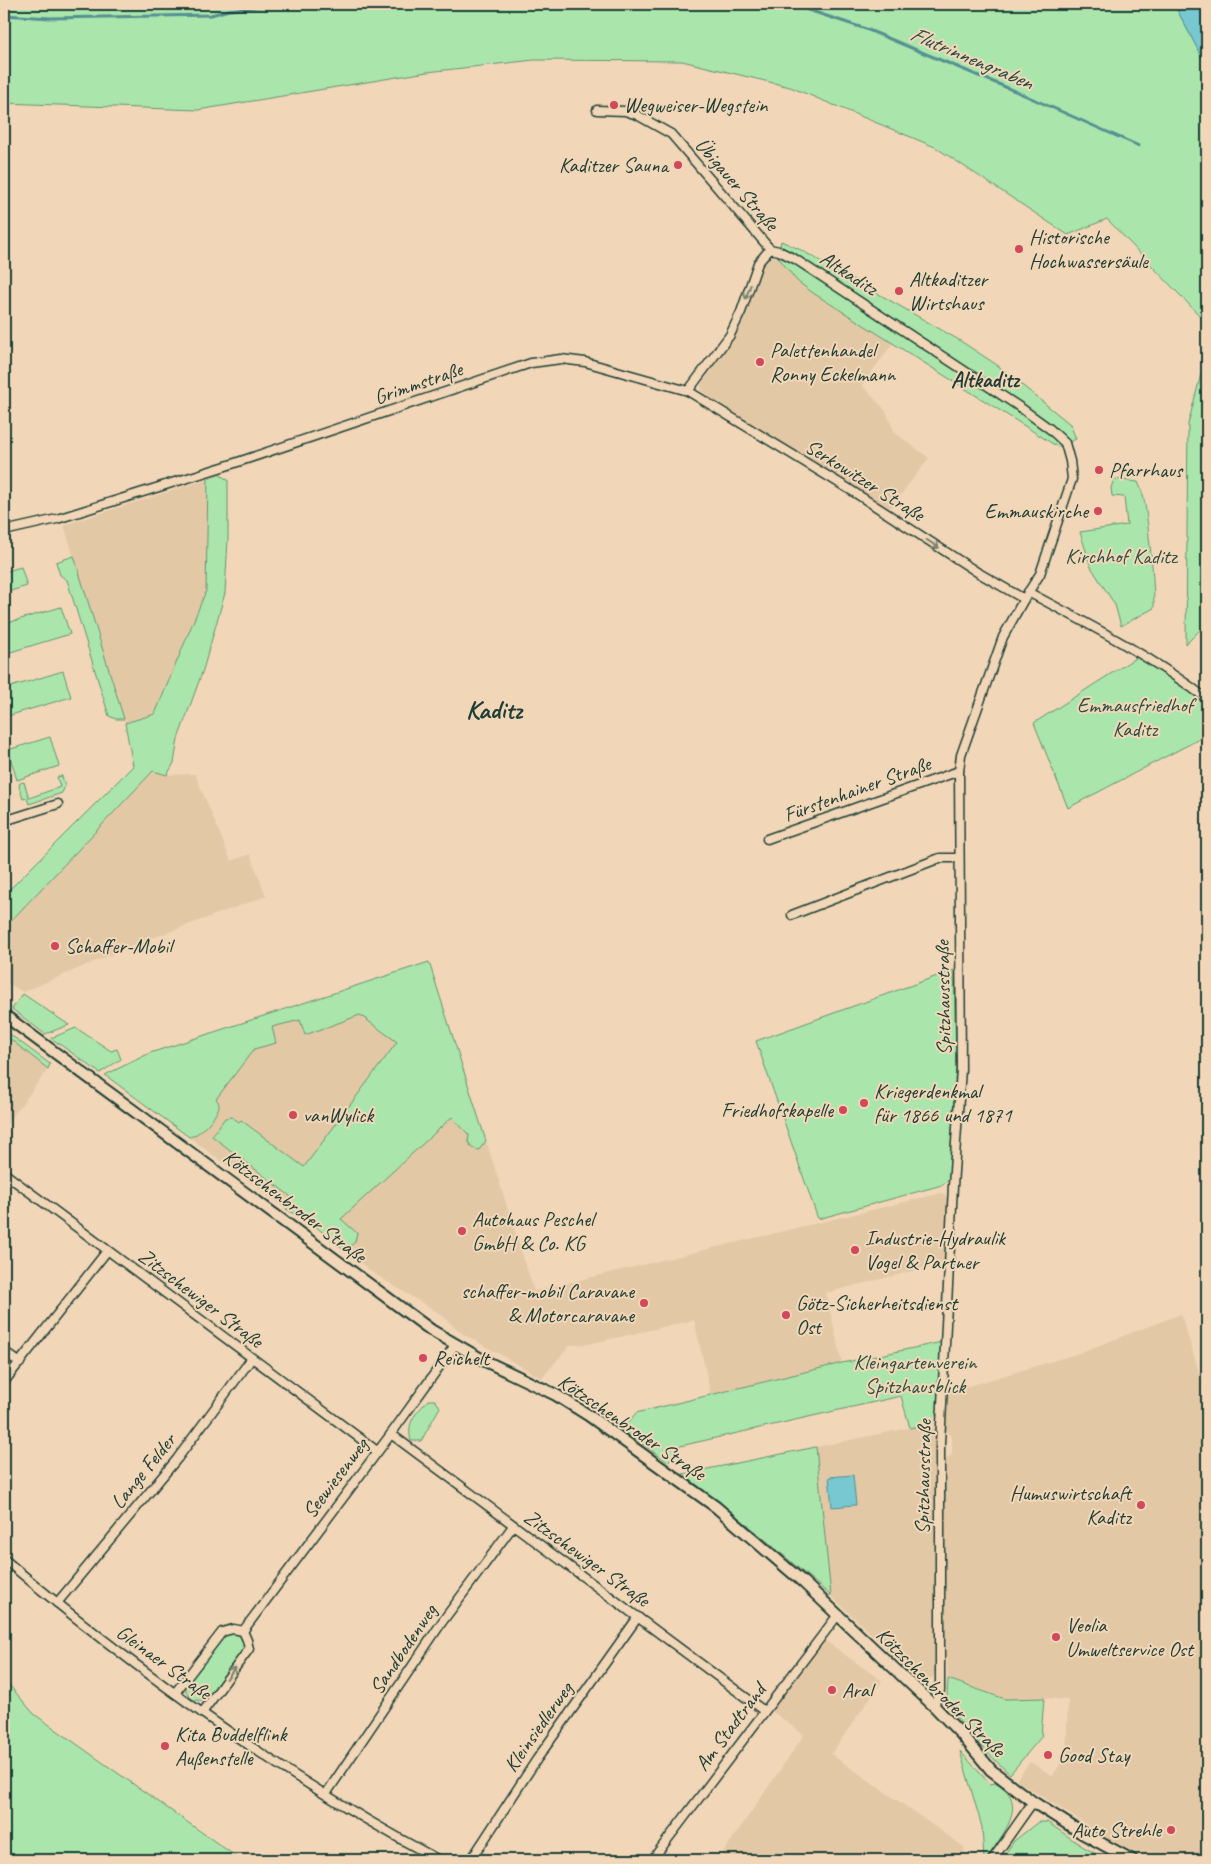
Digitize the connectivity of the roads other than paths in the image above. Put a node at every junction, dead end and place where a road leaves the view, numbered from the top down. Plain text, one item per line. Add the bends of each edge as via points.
1 (597, 110) dead end
2 (770, 249) junction
3 (688, 391) junction
4 (4, 531) edge
5 (1026, 596) junction
6 (1207, 698) edge
7 (959, 771) junction
8 (58, 804) dead end
9 (4, 821) edge
10 (767, 839) dead end
11 (959, 858) junction
12 (792, 915) dead end
13 (4, 1015) edge
14 (4, 1174) edge
15 (108, 1251) junction
16 (455, 1345) junction
17 (4, 1351) edge
18 (252, 1358) junction
19 (20, 1363) junction
20 (4, 1382) edge
21 (391, 1434) junction
22 (377, 1450) junction
23 (513, 1526) junction
24 (4, 1559) edge
25 (56, 1603) junction
26 (837, 1616) junction
27 (638, 1617) junction
28 (243, 1631) junction
29 (175, 1693) junction
30 (934, 1706) junction
31 (764, 1711) junction
32 (202, 1713) junction
33 (326, 1794) junction
34 (1033, 1802) junction
35 (439, 1860) edge
36 (471, 1860) edge
37 (652, 1860) edge
38 (992, 1860) edge
39 (1132, 1860) edge

1 - 2 street, Übigauer Straße via 625,111 671,134
2 -> 3 street via 758,263 730,335
2 - 5 street, Altkaditz via 795,259 917,338 1021,408 1065,443 1072,479 1040,574
3 - 4 street, Grimmstraße via 585,362 561,359 531,363 228,465 57,519
3 -> 5 street, Serkowitzer Straße via 977,572
5 - 6 street, Serkowitzer Straße via 1137,650
5 - 7 street, Spitzhausstraße via 994,658 961,755
7 - 10 street, Fürstenhainer Straße
7 - 11 street, Spitzhausstraße
8 - 9 street
11 - 12 street via 940,858
11 - 30 street, Spitzhausstraße via 961,1069 940,1439 940,1690
13 - 16 street, Kötzschenbroder Straße
14 - 15 street, Zitzschewiger Straße
15 - 18 street, Zitzschewiger Straße
15 - 19 street
16 - 21 street, Seewiesenweg
16 - 26 street, Kötzschenbroder Straße via 556,1395 588,1415 716,1507 803,1582
17 - 19 street
18 - 22 street, Zitzschewiger Straße
18 - 25 street, Lange Felder via 177,1458
19 - 20 street
21 - 22 street, Seewiesenweg
21 - 23 street, Zitzschewiger Straße
22 - 28 street, Seewiesenweg
23 - 27 street, Zitzschewiger Straße
23 - 33 street, Sandbodenweg via 442,1622
24 - 25 street, Gleinaer Straße
25 - 29 street, Gleinaer Straße
26 - 30 street, Kötzschenbroder Straße
26 - 31 street, Am Stadtrand
27 - 31 street, Zitzschewiger Straße
27 - 36 street, Kleinsiedlerweg via 537,1759
28 - 29 street via 222,1632
32 -> 28 street via 248,1649
29 - 32 street, Gleinaer Straße
30 - 34 street, Kötzschenbroder Straße via 991,1770
31 - 37 street, Am Stadtrand
32 - 33 street, Gleinaer Straße
33 - 35 street, Gleinaer Straße
34 - 38 street
34 - 39 street, Kötzschenbroder Straße

